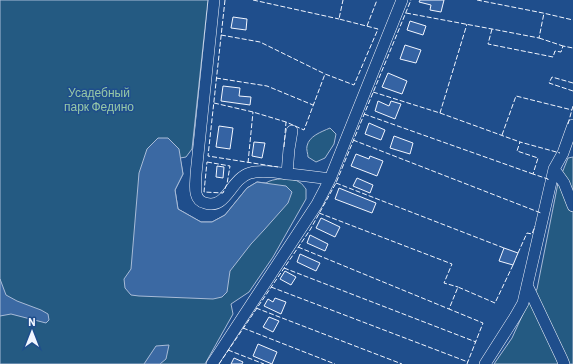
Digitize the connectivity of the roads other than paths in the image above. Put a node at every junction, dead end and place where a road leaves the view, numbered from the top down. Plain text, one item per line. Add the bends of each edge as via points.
1 (214, 0) edge
2 (402, 0) edge
3 (573, 125) edge
4 (292, 130) dead end
5 (554, 168) junction
6 (287, 174) junction
7 (330, 179) junction
8 (573, 206) edge
9 (527, 285) junction
10 (212, 364) edge
11 (485, 364) edge
12 (564, 364) edge

1 - 6 street via 195,192 199,200 213,204 220,202 234,184 251,172
2 - 7 street
3 - 5 street via 564,153
4 - 6 street
5 - 8 street via 564,183
5 - 9 street
6 - 7 street
7 - 10 street via 309,217
9 - 11 street via 523,303
9 - 12 street

